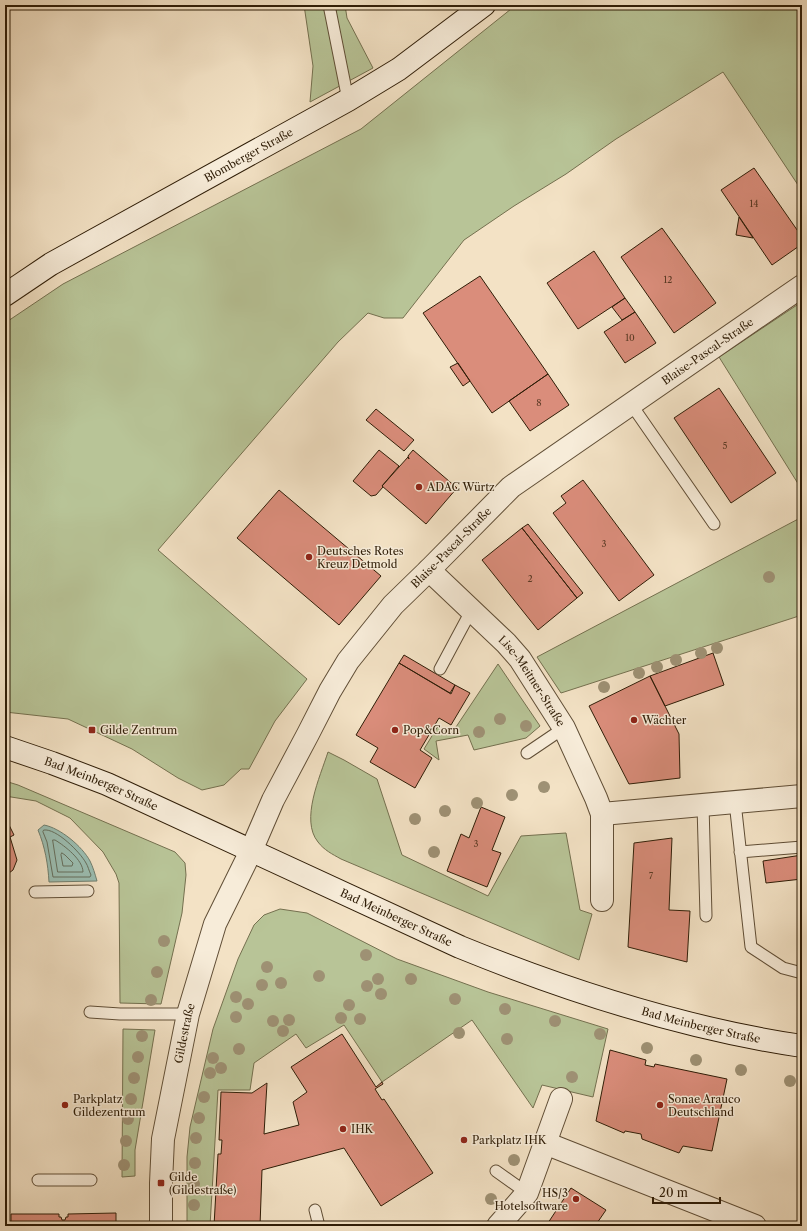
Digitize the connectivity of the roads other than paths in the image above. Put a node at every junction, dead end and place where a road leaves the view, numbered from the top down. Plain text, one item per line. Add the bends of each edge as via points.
1 (329, 5) edge
2 (484, 5) edge
3 (348, 100) junction
4 (802, 286) edge
5 (5, 295) edge
6 (631, 404) junction
7 (714, 524) dead end
8 (429, 570) junction
9 (472, 611) junction
10 (440, 669) dead end
11 (564, 728) junction
12 (5, 747) edge
13 (527, 753) dead end
14 (802, 796) edge
15 (735, 802) junction
16 (703, 805) junction
17 (602, 814) junction
18 (802, 847) edge
19 (251, 851) junction
20 (740, 852) junction
21 (35, 892) dead end
22 (88, 892) dead end
23 (602, 900) dead end
24 (706, 916) dead end
25 (802, 973) edge
26 (90, 1012) dead end
27 (188, 1014) junction
28 (802, 1046) edge
29 (561, 1099) dead end
30 (545, 1143) junction
31 (496, 1172) dead end
32 (38, 1180) dead end
33 (91, 1180) dead end
34 (526, 1193) junction
35 (315, 1210) dead end
36 (161, 1226) edge
37 (319, 1226) edge
38 (498, 1226) edge
39 (754, 1226) edge

1 - 3 lane
2 - 3 street, Blomberger Straße via 399,69
3 - 5 street, Blomberger Straße via 51,264
4 - 6 street, Blaise-Pascal-Straße
6 - 7 lane
6 - 8 street, Blaise-Pascal-Straße via 511,487
8 - 9 street, Lise-Meitner-Straße
8 - 19 street, Blaise-Pascal-Straße via 393,605 348,661 273,800
9 - 10 lane
9 - 11 street, Lise-Meitner-Straße via 520,659
11 - 13 lane
11 - 17 street, Lise-Meitner-Straße
12 - 19 street, Bad Meinberger Straße via 107,784
14 - 15 street
15 - 16 street
15 - 20 lane
16 - 17 street
16 - 24 lane
17 - 23 street, Lise-Meitner-Straße
18 - 20 lane
19 - 27 street, Gildestraße via 215,924
19 - 28 street, Bad Meinberger Straße via 495,961 610,1001 670,1018
20 - 25 lane via 751,947 783,968
21 - 22 lane
26 - 27 lane
27 - 36 street, Gildestraße via 163,1139
29 - 30 street
30 - 34 street
30 - 39 street
31 - 34 lane
32 - 33 lane
34 - 38 street
35 - 37 lane

